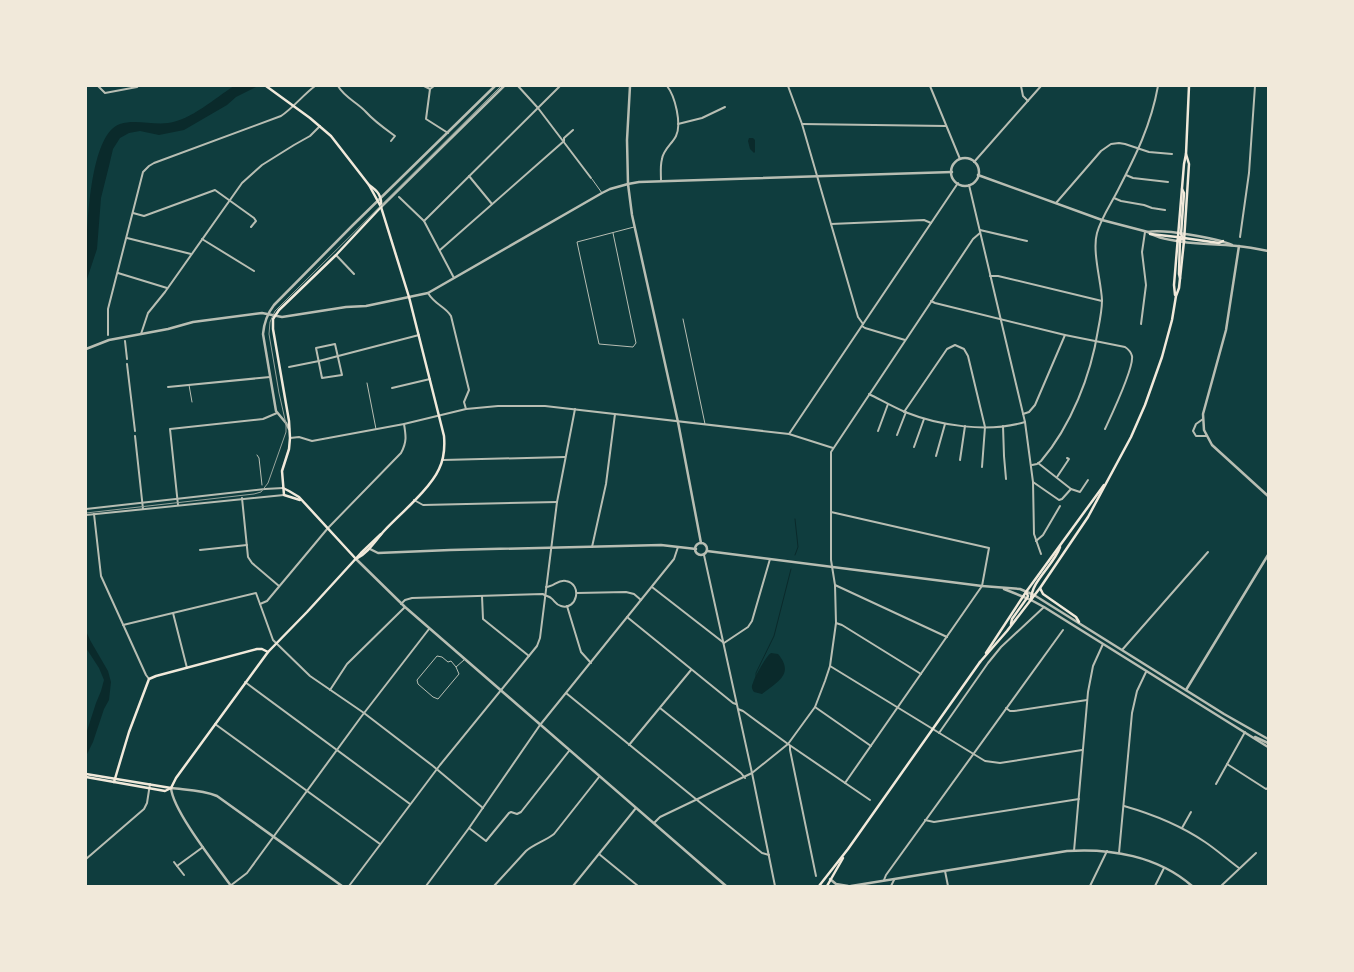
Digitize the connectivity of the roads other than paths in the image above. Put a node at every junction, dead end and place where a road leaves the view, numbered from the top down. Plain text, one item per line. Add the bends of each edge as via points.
1 (98, 86) edge
2 (103, 86) edge
3 (138, 86) edge
4 (266, 86) edge
5 (315, 86) edge
6 (338, 86) edge
7 (424, 86) edge
8 (434, 86) edge
9 (495, 86) edge
10 (504, 86) edge
11 (518, 86) edge
12 (560, 86) edge
13 (630, 86) edge
14 (667, 86) edge
15 (788, 86) edge
16 (930, 86) edge
17 (1021, 86) edge
18 (1041, 86) edge
19 (1158, 86) edge
20 (1189, 86) edge
21 (1254, 86) edge
22 (101, 88) junction
23 (430, 89) junction
24 (1028, 101) junction
25 (293, 105) junction
26 (725, 107) dead end
27 (538, 108) junction
28 (678, 124) junction
29 (802, 124) junction
30 (320, 126) junction
31 (946, 126) junction
32 (573, 130) dead end
33 (448, 133) junction
34 (391, 141) dead end
35 (564, 141) junction
36 (1139, 149) junction
37 (1172, 154) dead end
38 (1186, 154) junction
39 (960, 159) junction
40 (974, 162) junction
41 (952, 172) junction
42 (978, 175) junction
43 (1126, 175) junction
44 (468, 176) junction
45 (818, 176) junction
46 (591, 178) joint
47 (661, 182) junction
48 (1168, 182) dead end
49 (958, 183) junction
50 (628, 184) junction
51 (969, 184) junction
52 (369, 185) junction
53 (602, 193) junction
54 (399, 197) dead end
55 (382, 198) junction
56 (1114, 198) junction
57 (229, 200) junction
58 (378, 201) junction
59 (1056, 203) junction
60 (492, 204) junction
61 (381, 207) junction
62 (1165, 210) dead end
63 (133, 213) junction
64 (1102, 220) junction
65 (424, 221) junction
66 (931, 223) junction
67 (831, 224) junction
68 (251, 227) dead end
69 (635, 227) junction
70 (980, 232) junction
71 (612, 233) junction
72 (1148, 233) junction
73 (127, 238) junction
74 (1181, 238) junction
75 (1240, 238) dead end
76 (202, 239) junction
77 (1027, 241) dead end
78 (1223, 241) joint
79 (1234, 246) junction
80 (1239, 246) junction
81 (440, 250) junction
82 (1268, 251) edge
83 (192, 254) junction
84 (336, 255) junction
85 (254, 271) dead end
86 (118, 273) junction
87 (354, 274) dead end
88 (990, 276) junction
89 (454, 278) junction
90 (167, 288) junction
91 (428, 293) junction
92 (1176, 296) junction
93 (409, 297) junction
94 (931, 300) junction
95 (1102, 301) junction
96 (267, 314) junction
97 (275, 316) junction
98 (683, 319) dead end
99 (1000, 319) junction
100 (1141, 324) dead end
101 (863, 325) junction
102 (108, 334) dead end
103 (140, 334) junction
104 (1065, 334) junction
105 (419, 335) junction
106 (905, 340) junction
107 (125, 341) dead end
108 (1096, 341) junction
109 (86, 349) edge
110 (338, 356) junction
111 (127, 360) dead end
112 (319, 361) junction
113 (127, 364) dead end
114 (289, 366) dead end
115 (270, 377) junction
116 (430, 379) junction
117 (367, 383) dead end
118 (190, 385) junction
119 (168, 387) dead end
120 (392, 388) dead end
121 (869, 394) junction
122 (192, 402) dead end
123 (888, 404) junction
124 (466, 409) junction
125 (575, 409) junction
126 (905, 412) junction
127 (277, 413) junction
128 (615, 414) junction
129 (1023, 414) junction
130 (439, 416) junction
131 (924, 419) junction
132 (1203, 419) junction
133 (678, 422) junction
134 (1024, 422) junction
135 (404, 424) junction
136 (705, 424) junction
137 (945, 424) junction
138 (965, 426) junction
139 (1003, 426) junction
140 (985, 427) junction
141 (289, 429) junction
142 (1105, 429) dead end
143 (376, 430) junction
144 (135, 431) dead end
145 (878, 431) dead end
146 (789, 434) junction
147 (897, 435) dead end
148 (135, 436) dead end
149 (1207, 436) junction
150 (290, 438) junction
151 (914, 447) dead end
152 (833, 448) junction
153 (257, 455) dead end
154 (936, 456) dead end
155 (566, 457) junction
156 (1067, 458) dead end
157 (443, 460) junction
158 (960, 460) dead end
159 (1038, 463) junction
160 (1032, 465) junction
161 (982, 467) dead end
162 (1110, 477) junction
163 (1057, 478) junction
164 (1006, 479) dead end
165 (1088, 480) dead end
166 (1033, 482) junction
167 (262, 485) dead end
168 (283, 488) junction
169 (1071, 489) junction
170 (284, 495) junction
171 (1268, 496) edge
172 (242, 498) junction
173 (177, 499) junction
174 (300, 500) junction
175 (414, 500) junction
176 (556, 502) junction
177 (142, 503) junction
178 (178, 505) junction
179 (173, 506) junction
180 (1060, 506) dead end
181 (86, 509) edge
182 (143, 509) junction
183 (831, 512) junction
184 (94, 514) junction
185 (86, 515) edge
186 (328, 528) junction
187 (383, 532) junction
188 (1036, 541) junction
189 (701, 543) junction
190 (1061, 545) junction
191 (247, 546) junction
192 (592, 547) junction
193 (678, 547) junction
194 (551, 548) junction
195 (370, 549) junction
196 (696, 549) junction
197 (200, 550) dead end
198 (707, 550) junction
199 (1208, 552) dead end
200 (1041, 554) dead end
201 (704, 555) junction
202 (1268, 555) edge
203 (356, 559) junction
204 (770, 559) junction
205 (832, 566) junction
206 (835, 585) junction
207 (279, 586) junction
208 (982, 586) junction
209 (546, 587) junction
210 (652, 587) junction
211 (1002, 588) junction
212 (1040, 588) junction
213 (1026, 592) junction
214 (577, 593) junction
215 (545, 595) junction
216 (1033, 595) junction
217 (482, 596) junction
218 (1023, 597) junction
219 (1029, 599) junction
220 (641, 600) junction
221 (260, 604) junction
222 (401, 604) junction
223 (567, 606) junction
224 (405, 607) junction
225 (1044, 607) junction
226 (173, 613) junction
227 (627, 617) junction
228 (1079, 622) junction
229 (836, 623) junction
230 (123, 625) junction
231 (429, 629) junction
232 (1063, 630) dead end
233 (947, 637) junction
234 (276, 643) junction
235 (724, 644) junction
236 (1103, 644) junction
237 (1122, 650) junction
238 (268, 652) junction
239 (529, 656) junction
240 (464, 659) junction
241 (980, 662) junction
242 (591, 663) junction
243 (830, 666) junction
244 (456, 667) junction
245 (187, 668) junction
246 (691, 669) junction
247 (1146, 672) junction
248 (921, 674) junction
249 (150, 679) junction
250 (245, 682) junction
251 (330, 690) junction
252 (501, 690) junction
253 (1186, 690) junction
254 (566, 693) junction
255 (1087, 700) junction
256 (736, 704) junction
257 (814, 707) junction
258 (898, 707) junction
259 (660, 708) junction
260 (1006, 708) junction
261 (738, 709) junction
262 (364, 713) junction
263 (215, 724) junction
264 (540, 725) junction
265 (933, 729) junction
266 (1245, 732) junction
267 (939, 733) junction
268 (1253, 737) junction
269 (1268, 739) edge
270 (1268, 743) edge
271 (629, 744) junction
272 (789, 745) junction
273 (871, 746) junction
274 (1268, 747) edge
275 (337, 750) junction
276 (1082, 750) junction
277 (569, 751) junction
278 (973, 754) junction
279 (1227, 764) junction
280 (436, 770) junction
281 (752, 773) junction
282 (86, 776) edge
283 (599, 776) junction
284 (745, 778) junction
285 (114, 780) junction
286 (845, 783) junction
287 (150, 784) junction
288 (1216, 784) dead end
289 (150, 788) junction
290 (171, 788) junction
291 (1268, 788) edge
292 (308, 791) junction
293 (1079, 799) junction
294 (696, 800) junction
295 (870, 800) dead end
296 (410, 804) junction
297 (1124, 806) junction
298 (483, 808) junction
299 (636, 808) junction
300 (1191, 812) dead end
301 (925, 820) junction
302 (654, 823) junction
303 (469, 828) junction
304 (1182, 829) junction
305 (274, 837) junction
306 (380, 844) junction
307 (203, 846) junction
308 (848, 849) junction
309 (1074, 851) junction
310 (1107, 851) junction
311 (1119, 853) junction
312 (1256, 853) dead end
313 (598, 854) junction
314 (769, 855) junction
315 (86, 859) edge
316 (174, 862) dead end
317 (177, 866) junction
318 (1164, 868) junction
319 (1239, 868) junction
320 (945, 871) junction
321 (184, 874) dead end
322 (816, 876) dead end
323 (830, 879) junction
324 (894, 880) junction
325 (884, 881) junction
326 (231, 886) edge
327 (342, 886) edge
328 (349, 886) edge
329 (426, 886) edge
330 (494, 886) edge
331 (573, 886) edge
332 (638, 886) edge
333 (726, 886) edge
334 (776, 886) edge
335 (819, 886) edge
336 (827, 886) edge
337 (848, 886) edge
338 (851, 886) edge
339 (891, 886) edge
340 (948, 886) edge
341 (1090, 886) edge
342 (1155, 886) edge
343 (1192, 886) edge
344 (1221, 886) edge

1 - 22 street
2 - 22 street
3 - 22 street via 105,93
4 - 25 main road
5 - 25 street
6 - 34 street via 342,93 395,136
7 - 23 street
8 - 23 street
9 - 33 street
10 - 61 street
11 - 27 street
12 - 27 street
13 - 50 street
14 - 28 street via 673,96
15 - 29 street
16 - 31 street
17 - 24 street via 1023,96
18 - 24 street
19 - 36 street via 1151,118
20 - 38 main road
21 - 75 street via 1249,173
23 - 33 street via 426,119
24 - 40 street
25 - 30 main road
25 - 63 street via 281,116 149,166 143,172
26 - 28 street via 702,118
27 - 35 street
27 - 44 street
28 - 47 street via 677,135 664,152
29 - 31 street
29 - 45 street
30 - 52 main road via 339,145
30 - 57 street via 310,136 248,176
31 - 39 street
32 - 35 street
33 - 55 street
35 - 46 street
35 - 60 street
36 - 37 street
36 - 43 street
36 - 59 street via 1119,143 1106,147
38 - 74 main road
38 - 74 main road via 1188,164
39 - 40 street via 969,158
39 - 41 street via 954,164
40 - 42 street via 978,168
41 - 45 street
41 - 49 street
42 - 51 street via 975,181
42 - 59 street
43 - 48 street
43 - 56 street
44 - 60 street
44 - 65 street
45 - 47 street
45 - 67 street
46 - 53 lane
47 - 50 street
49 - 51 street
49 - 66 street
50 - 53 street
50 - 69 street
51 - 70 street
52 - 55 main road
52 - 58 main road
53 - 89 street
54 - 65 street
55 - 58 street
55 - 61 main road
56 - 62 street
56 - 64 street
57 - 63 street via 215,190 144,216
57 - 68 street via 254,218 256,221
57 - 76 street
58 - 61 main road
58 - 96 street
59 - 64 street
60 - 81 street
61 - 84 main road
61 - 93 main road
63 - 73 street
64 - 72 street
64 - 95 street via 1096,239
65 - 81 street
66 - 67 street via 924,220
66 - 101 street
67 - 101 street via 858,317
69 - 71 lane
69 - 133 street
70 - 77 street
70 - 88 street
70 - 94 street
71 - 71 lane via 577,242 599,344 633,347 636,343
72 - 74 street
72 - 74 street via 1154,231
72 - 100 street via 1142,252 1146,285
73 - 83 street
73 - 86 street
74 - 78 main road via 1219,243
74 - 79 street
74 - 92 main road via 1180,278
74 - 92 main road via 1174,285
76 - 83 street
76 - 85 street
78 - 79 street
79 - 80 street
80 - 82 street
80 - 132 street via 1226,330
81 - 89 street
83 - 90 street
84 - 87 street
84 - 97 main road
86 - 90 street
86 - 102 street via 108,309
88 - 95 street
88 - 99 street
89 - 91 street
90 - 103 street via 148,313
91 - 93 street
91 - 124 street via 451,316 469,390 464,402
92 - 162 main road via 1172,320 1154,380 1131,437
93 - 97 street via 366,306
93 - 105 main road
94 - 99 street
94 - 106 street
95 - 108 street
96 - 97 street
96 - 103 street via 193,322
96 - 115 street via 263,334
97 - 141 main road via 272,322
98 - 136 lane
99 - 104 street
99 - 129 street
101 - 106 street
101 - 146 street
103 - 109 street via 109,340
104 - 108 street
104 - 129 street via 1035,405
105 - 110 street
105 - 116 main road
106 - 121 street
107 - 111 street
108 - 142 street via 1121,345 1128,349 1132,357
108 - 159 street via 1089,369 1074,406 1054,443
110 - 112 street
110 - 112 street via 335,344 316,348
110 - 112 street via 342,375 322,378
112 - 114 street
113 - 144 street
115 - 118 street
115 - 127 street
116 - 120 street
116 - 130 main road
117 - 143 lane
118 - 119 street
118 - 122 lane
121 - 123 street
121 - 152 street
123 - 126 street
123 - 145 street
124 - 125 street via 545,406
124 - 130 street
125 - 128 street
125 - 155 street
126 - 131 street
126 - 140 street via 947,349 951,346 960,346 968,356
126 - 147 street
127 - 141 street
127 - 173 street via 264,419 170,429
128 - 133 street
128 - 192 street via 606,484
129 - 134 street
130 - 135 street
130 - 157 main road via 445,446
131 - 137 street
131 - 151 street
132 - 149 street
132 - 149 street via 1196,424 1193,431 1196,436
133 - 136 street
133 - 189 street
134 - 139 street
134 - 160 street
135 - 143 street
135 - 186 street via 407,438 401,453
136 - 146 street
137 - 138 street
137 - 154 street
138 - 140 street
138 - 158 street
139 - 140 street
139 - 164 street
140 - 161 street
141 - 150 main road
143 - 150 street via 312,441 299,437
146 - 152 street
148 - 177 street
149 - 171 street via 1216,449
150 - 168 main road via 282,471
152 - 183 street
153 - 167 lane
155 - 157 street
155 - 176 street
156 - 163 street via 1069,460
157 - 175 main road via 435,477
159 - 160 street
159 - 163 street
160 - 166 street
162 - 190 main road
162 - 212 main road via 1088,517
163 - 169 street
165 - 169 street via 1080,492
166 - 169 street via 1059,500
166 - 188 street
168 - 170 main road
168 - 173 street
168 - 174 main road via 294,493
170 - 172 street
170 - 174 main road
172 - 178 street
172 - 191 street
173 - 177 street
173 - 178 street
173 - 179 street
174 - 186 main road
175 - 176 street via 424,505
175 - 187 main road
176 - 194 street
177 - 181 street
177 - 182 street
178 - 179 street
179 - 182 street
180 - 188 street via 1043,535
182 - 184 street
183 - 205 street
183 - 208 street via 989,548
184 - 185 street
184 - 230 street via 101,576
186 - 203 main road
186 - 207 street
187 - 195 main road
187 - 203 main road
188 - 200 street
189 - 196 street
189 - 198 street via 706,545
190 - 213 main road
190 - 216 main road
191 - 197 street
191 - 207 street via 248,557 252,563
192 - 193 street
192 - 194 street
193 - 196 street
193 - 210 street via 674,560
194 - 195 street via 378,553
194 - 209 street
195 - 203 main road
196 - 201 street via 698,554
198 - 201 street
198 - 204 street
199 - 237 street
201 - 235 street
202 - 253 street
203 - 222 street
203 - 234 main road
204 - 205 street
204 - 235 street via 752,621 748,627
205 - 206 street
205 - 208 street
206 - 229 street
206 - 233 street
207 - 221 street via 267,601
208 - 211 street
208 - 233 street
209 - 214 street via 566,581 574,586
209 - 215 street
210 - 220 street
210 - 235 street
211 - 213 street
211 - 218 street
212 - 216 main road
212 - 228 main road via 1043,594 1076,617
213 - 216 street
213 - 218 main road
213 - 219 main road
214 - 220 street via 626,592
214 - 223 street via 573,603
215 - 217 street
215 - 223 street via 558,605
215 - 239 street via 540,638
216 - 219 main road
216 - 228 street
217 - 222 street via 412,598
217 - 239 street via 483,619
218 - 219 street
218 - 241 main road
219 - 225 street
219 - 241 main road
220 - 227 street
221 - 226 street via 256,593
221 - 234 street
222 - 224 street
223 - 242 street via 581,652
224 - 231 street
224 - 251 street via 347,664
225 - 236 street
225 - 267 street via 998,650
226 - 230 street
226 - 245 street
227 - 242 street
227 - 246 street
228 - 237 street
229 - 243 street
229 - 248 street
230 - 249 street
231 - 240 street
231 - 262 street
232 - 260 street
233 - 248 street
234 - 238 main road
234 - 251 street via 310,676
235 - 256 street
236 - 247 street
236 - 255 street via 1091,671
237 - 253 street
238 - 245 main road via 262,648
238 - 250 main road
239 - 252 street
240 - 244 lane
240 - 252 street
241 - 265 main road
242 - 254 street
243 - 257 street
243 - 258 street
244 - 244 lane via 459,674 438,699 418,684 417,680 437,656 451,661
245 - 249 main road
246 - 256 street
246 - 259 street
247 - 266 street
247 - 297 street via 1137,691 1132,714
248 - 258 street
249 - 285 main road via 146,684
250 - 263 main road
250 - 275 street
251 - 262 street
252 - 264 street
252 - 280 street
253 - 269 street
254 - 264 street
254 - 271 street
255 - 260 street via 1014,712
255 - 276 street
256 - 261 street
257 - 272 street
257 - 273 street
258 - 265 street
258 - 273 street
259 - 271 street
259 - 284 street
260 - 278 street
261 - 272 street
261 - 281 street
262 - 275 street
262 - 280 street
263 - 290 main road
263 - 292 street
264 - 277 street
264 - 298 street
265 - 267 street
265 - 308 main road
266 - 268 street
266 - 279 street
267 - 278 street
268 - 270 street
268 - 274 street
271 - 294 street
272 - 281 street
272 - 286 street
272 - 322 street
273 - 286 street
275 - 292 street
275 - 296 street
276 - 278 street via 996,763 985,761
276 - 293 street
277 - 283 street
277 - 303 street via 521,812 509,813 486,841
278 - 301 street
279 - 288 street
279 - 291 street
280 - 296 street
280 - 298 street
281 - 284 street
281 - 314 street
282 - 285 main road
283 - 299 street
283 - 330 street via 554,834 530,847
284 - 294 street
285 - 287 main road
285 - 289 main road
286 - 295 street
287 - 289 street
287 - 290 main road
289 - 290 main road via 165,791
289 - 315 street via 144,809
290 - 305 street via 217,796
290 - 307 street via 183,817
292 - 305 street
292 - 306 street
293 - 301 street via 934,822
293 - 309 street
294 - 302 street via 660,817
294 - 314 street via 762,853
296 - 306 street
297 - 304 street via 1154,815
297 - 311 street
298 - 303 street
299 - 302 street
299 - 313 street
300 - 304 street
301 - 325 street
302 - 333 street
303 - 329 street
304 - 319 street via 1206,842
305 - 326 street via 247,873
305 - 327 street
306 - 328 street
307 - 317 street
307 - 326 street
308 - 323 main road
308 - 335 main road
309 - 310 street
309 - 320 street
310 - 311 street
310 - 341 street
311 - 318 street
312 - 319 street
313 - 331 street
313 - 332 street
314 - 334 street
316 - 317 street
317 - 321 street
318 - 342 street
318 - 343 street
319 - 344 street
320 - 324 street
320 - 340 street
323 - 336 main road
323 - 337 street via 836,884
324 - 325 street
324 - 339 street
325 - 338 street

